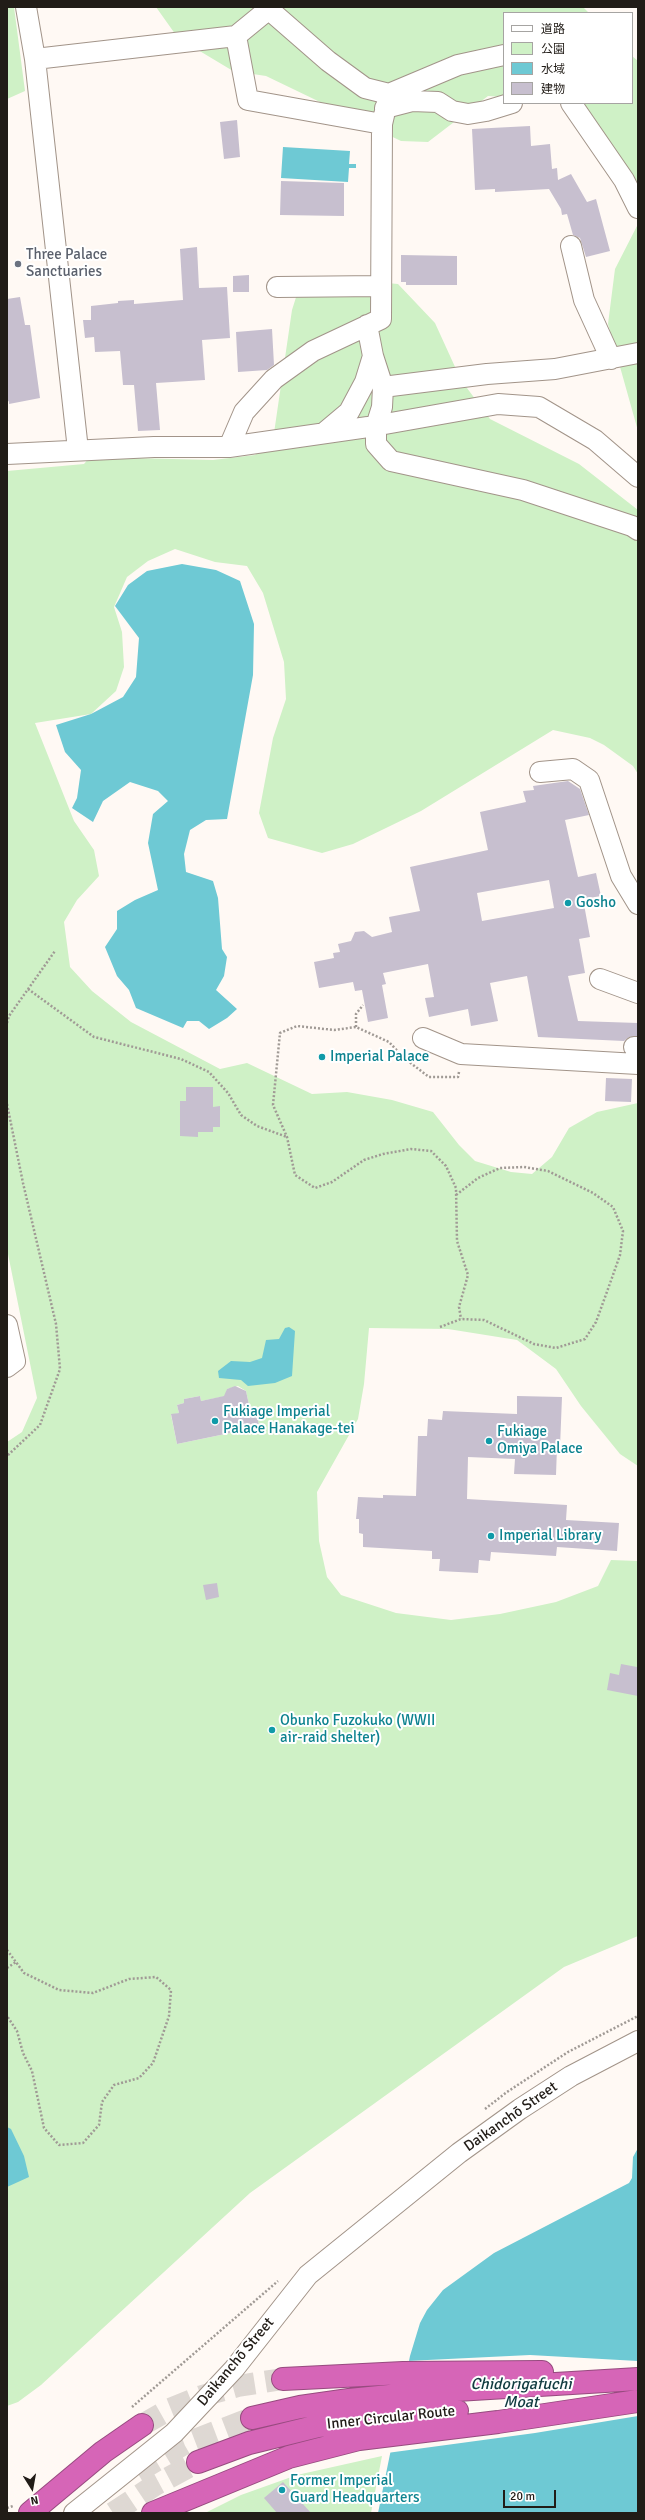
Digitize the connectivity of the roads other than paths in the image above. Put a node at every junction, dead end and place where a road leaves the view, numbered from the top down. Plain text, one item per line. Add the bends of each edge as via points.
1 (26, 7) edge
2 (268, 8) edge
3 (236, 36) junction
4 (503, 55) edge
5 (35, 59) junction
6 (509, 104) edge
7 (573, 104) edge
8 (385, 109) junction
9 (638, 208) edge
10 (571, 246) dead end
11 (381, 286) junction
12 (277, 287) dead end
13 (367, 325) junction
14 (638, 353) edge
15 (373, 356) junction
16 (611, 359) junction
17 (383, 387) junction
18 (376, 426) junction
19 (324, 433) junction
20 (230, 447) junction
21 (78, 450) junction
22 (7, 454) edge
23 (638, 477) edge
24 (638, 530) edge
25 (540, 772) dead end
26 (638, 904) edge
27 (600, 978) dead end
28 (638, 993) edge
29 (423, 1038) dead end
30 (637, 1053) edge
31 (7, 1325) edge
32 (7, 1367) edge
33 (638, 2041) edge
34 (392, 2205) junction
35 (638, 2374) edge
36 (283, 2379) tunnel mouth
37 (638, 2379) edge
38 (638, 2401) edge
39 (252, 2418) tunnel mouth
40 (353, 2420) junction
41 (142, 2425) tunnel mouth
42 (198, 2462) tunnel mouth
43 (30, 2513) edge
44 (74, 2513) edge
45 (96, 2513) edge
46 (153, 2513) edge

1 - 5 street
2 - 3 street
2 - 8 street via 328,61 365,88
3 - 5 street
3 - 8 street via 248,100
4 - 8 street via 458,65
5 - 21 street
6 - 8 street via 468,114 452,110 438,102 412,101
7 - 9 street via 624,180
8 - 11 street
10 - 16 street via 584,300
11 - 12 street
11 - 13 street via 381,318
13 - 15 street
13 - 20 street via 313,351 274,379 244,412
14 - 16 street
15 - 17 street
15 - 19 street via 365,382 349,412
16 - 17 street via 555,369 487,374
17 - 18 street via 382,407
18 - 19 street
18 - 23 street via 498,404 539,407 595,440
18 - 24 street via 376,444 391,461 523,490
19 - 20 street
20 - 21 street
21 - 22 street
25 - 26 street via 573,769 589,780 621,876
27 - 28 street
29 - 30 street via 460,1054
31 - 32 street via 15,1361
33 - 34 street, Daikanchō Street via 571,2076 520,2109
34 - 44 street, Daikanchō Street via 308,2275 234,2369 174,2433
34 - 45 street, Daikanchō Street via 318,2284 268,2348 203,2421
35 - 36 highway via 486,2371
37 - 40 highway, Inner Circular Route via 440,2392
38 - 40 highway, Inner Circular Route
39 - 40 highway, Inner Circular Route via 300,2407
40 - 42 highway, Inner Circular Route via 282,2434
40 - 46 highway via 289,2457
41 - 43 highway via 103,2452

